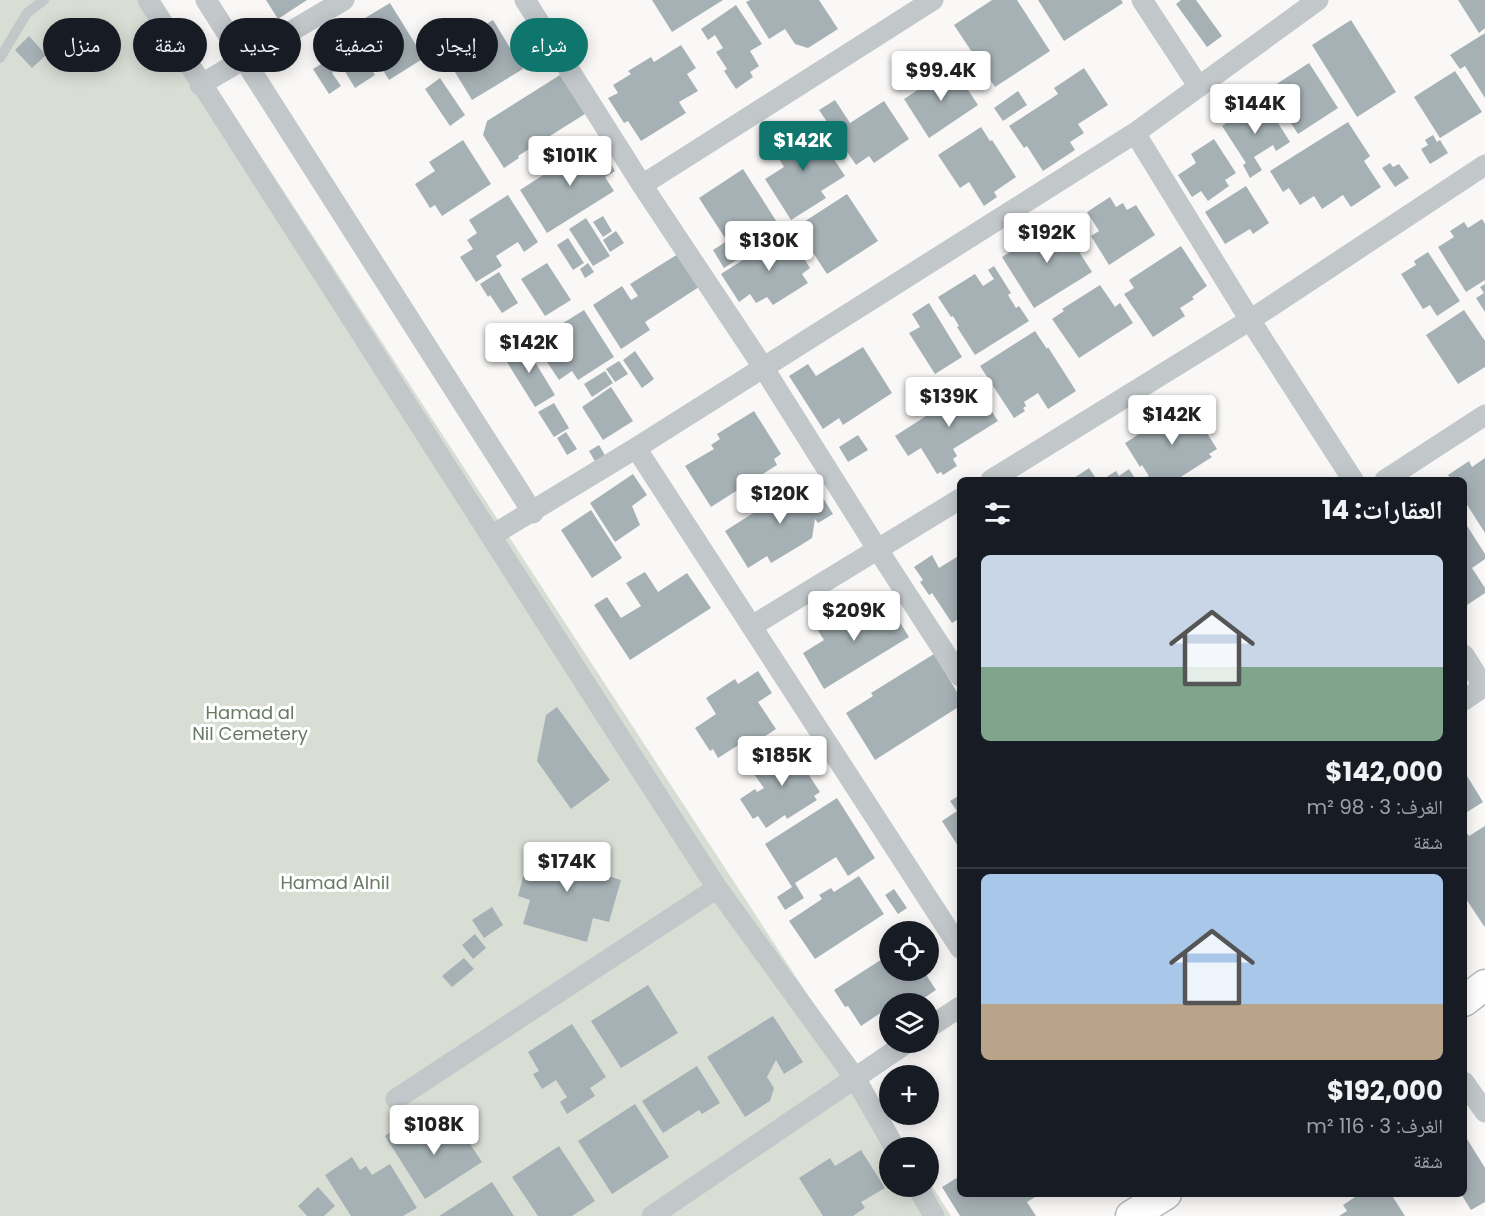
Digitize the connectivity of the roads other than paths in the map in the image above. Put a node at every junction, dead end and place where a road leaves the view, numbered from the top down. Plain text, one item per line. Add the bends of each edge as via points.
1 (44, 0) edge
2 (148, 0) edge
3 (206, 0) edge
4 (344, 0) edge
5 (933, 0) edge
6 (1142, 0) edge
7 (1318, 0) edge
8 (533, 3) edge
9 (219, 21) edge
10 (301, 26) edge
11 (0, 58) edge
12 (222, 72) edge
13 (251, 72) edge
14 (200, 85) junction
15 (1199, 87) junction
16 (1135, 133) junction
17 (1485, 165) edge
18 (642, 185) junction
19 (1250, 320) junction
20 (764, 367) junction
21 (1485, 416) edge
22 (636, 448) junction
23 (996, 477) edge
24 (1351, 477) edge
25 (1390, 477) edge
26 (957, 501) edge
27 (533, 513) junction
28 (491, 537) junction
29 (878, 550) junction
30 (752, 626) junction
31 (1467, 660) edge
32 (957, 671) edge
33 (1485, 687) edge
34 (1467, 698) edge
35 (717, 888) junction
36 (957, 943) edge
37 (1485, 985) edge
38 (1467, 998) edge
39 (957, 1009) edge
40 (939, 1021) edge
41 (892, 1053) edge
42 (855, 1078) junction
43 (1467, 1086) edge
44 (396, 1099) dead end
45 (1485, 1112) edge
46 (889, 1137) edge
47 (923, 1197) edge
48 (1161, 1197) edge
49 (652, 1216) edge
50 (934, 1216) edge
51 (1131, 1216) edge

1 - 11 lane via 27,13
2 - 14 street
3 - 9 street
4 - 10 street
5 - 18 street
6 - 15 street
7 - 15 street
8 - 18 street
12 - 14 street
13 - 27 street
14 - 28 street
15 - 16 street
16 - 19 street
16 - 20 street
17 - 19 street
18 - 20 street
19 - 23 street
19 - 24 street
20 - 22 street
20 - 29 street
21 - 25 street
22 - 27 street
22 - 30 street
26 - 29 street
27 - 28 street
28 - 35 street
29 - 30 street
29 - 32 street
30 - 36 street
31 - 33 street
33 - 34 street
35 - 42 street
35 - 44 street
37 - 38 main road
39 - 40 street
41 - 42 street
42 - 46 street
42 - 49 street
43 - 45 street
47 - 50 street
48 - 51 main road

